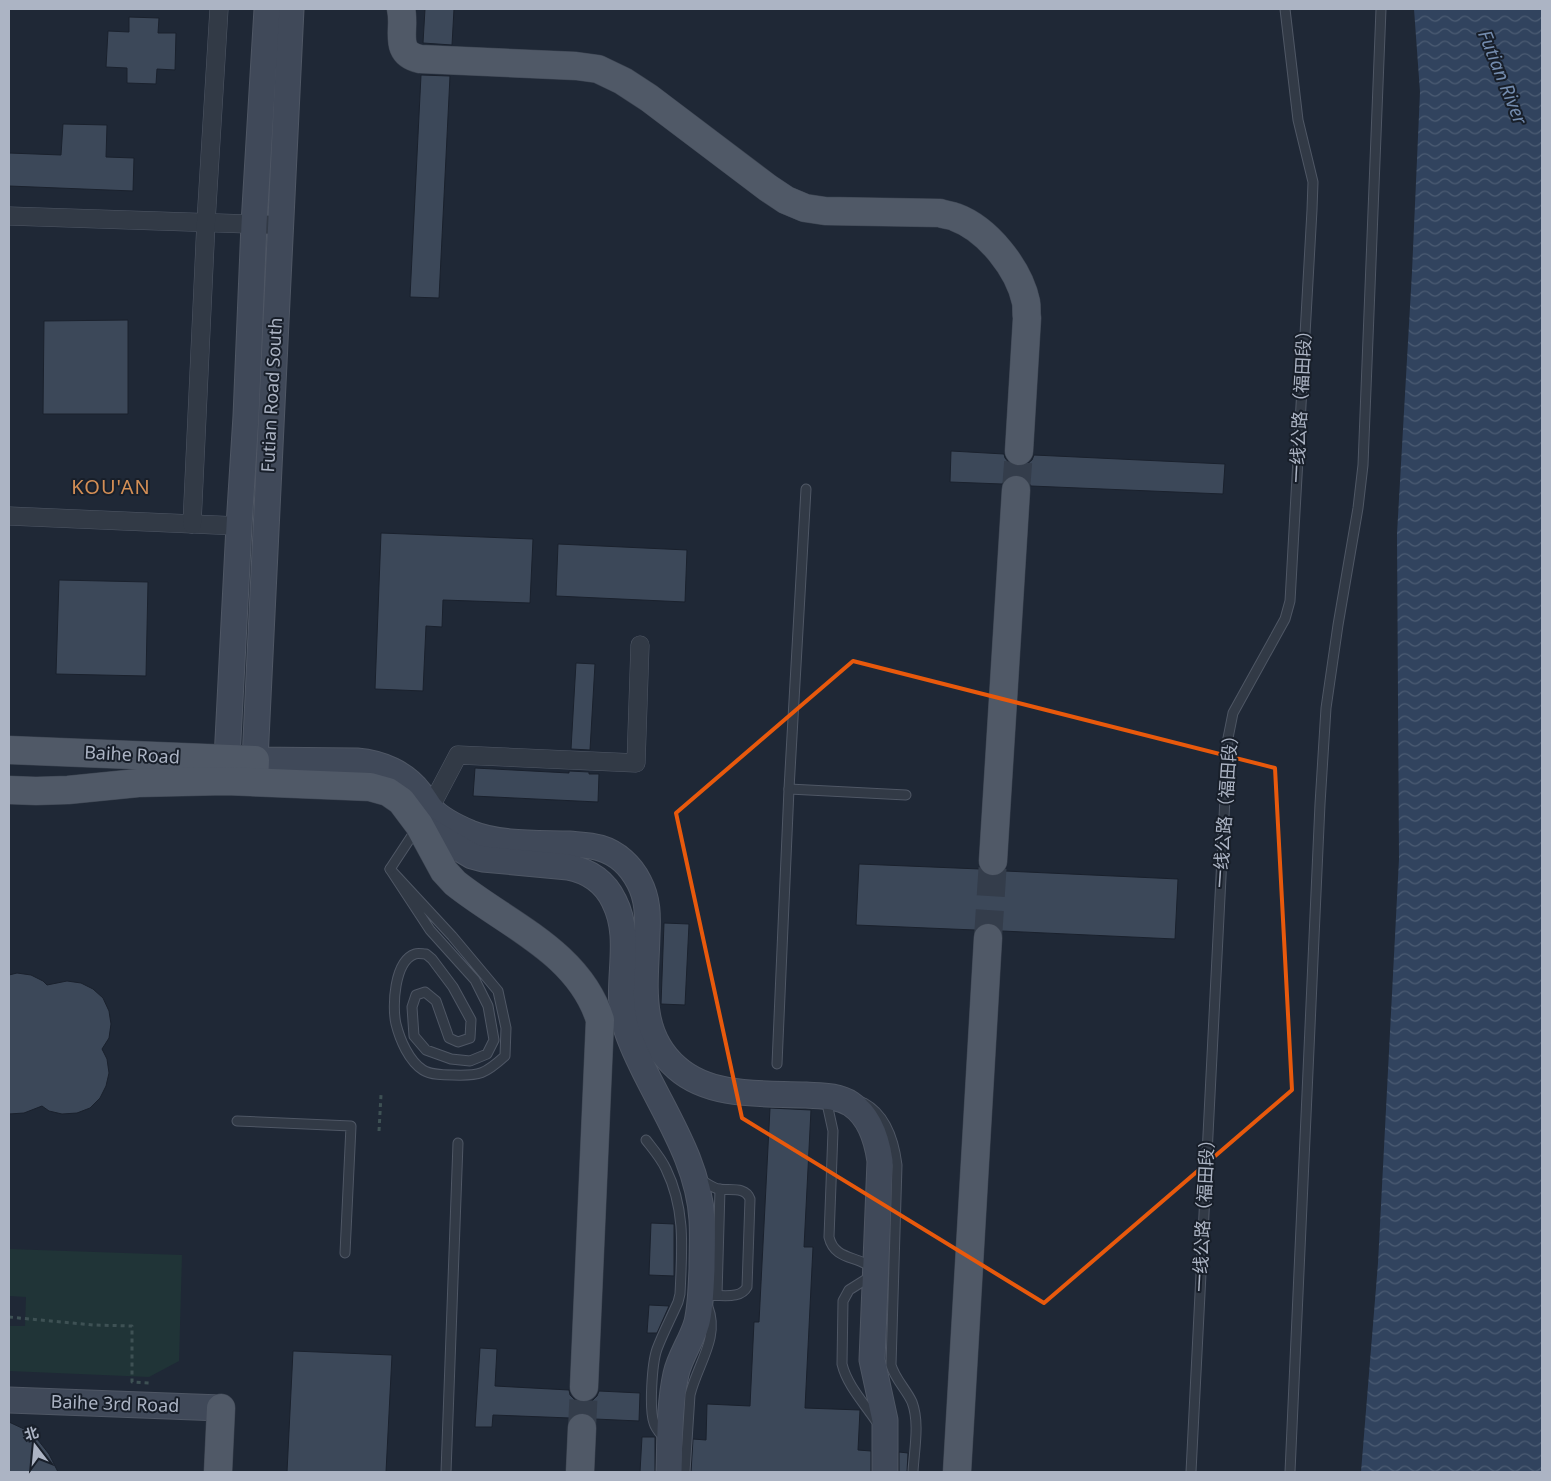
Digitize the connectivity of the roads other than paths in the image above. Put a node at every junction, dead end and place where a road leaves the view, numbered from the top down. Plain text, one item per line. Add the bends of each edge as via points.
1 (219, 9) edge
2 (267, 9) edge
3 (291, 9) edge
4 (401, 9) edge
5 (1285, 9) edge
6 (1381, 9) edge
7 (9, 216) edge
8 (206, 222) junction
9 (254, 224) junction
10 (280, 225) junction
11 (1019, 451) tunnel mouth
12 (806, 489) dead end
13 (1016, 490) tunnel mouth
14 (9, 516) edge
15 (192, 524) junction
16 (239, 526) junction
17 (640, 645) dead end
18 (9, 750) edge
19 (227, 770) junction
20 (255, 771) junction
21 (789, 789) junction
22 (9, 790) edge
23 (906, 795) dead end
24 (424, 816) junction
25 (994, 861) tunnel mouth
26 (390, 870) junction
27 (988, 938) tunnel mouth
28 (777, 1064) dead end
29 (826, 1096) junction
30 (237, 1121) dead end
31 (646, 1140) dead end
32 (458, 1142) dead end
33 (692, 1167) junction
34 (720, 1189) junction
35 (346, 1253) dead end
36 (876, 1273) junction
37 (709, 1296) junction
38 (584, 1387) tunnel mouth
39 (9, 1400) edge
40 (221, 1408) joint
41 (582, 1428) tunnel mouth
42 (670, 1445) junction
43 (886, 1461) edge
44 (218, 1472) edge
45 (446, 1472) edge
46 (580, 1472) edge
47 (669, 1472) edge
48 (685, 1472) edge
49 (913, 1472) edge
50 (957, 1472) edge
51 (1191, 1472) edge
52 (1290, 1472) edge

1 - 8 street
2 - 9 main road, Futian Road South
3 - 10 main road, Futian Road South
4 - 11 main road via 402,44 413,57 598,70 649,98 786,200 805,208 825,211 940,214 955,217 984,234 1012,269 1026,303
5 - 51 lane, 一线公路（福田段） via 1298,120 1313,182 1290,601 1285,620 1233,713 1228,738
6 - 52 lane via 1362,465 1326,708 1320,804
7 - 8 street
8 - 9 street
8 - 15 street
9 - 10 street
9 - 16 main road, Futian Road South
10 - 20 main road, Futian Road South
12 - 21 lane
13 - 25 main road
14 - 15 street
15 - 16 street
16 - 19 main road, Futian Road South
17 - 24 street via 636,763 458,756
18 - 19 main road, Baihe Road
19 - 20 main road, Baihe Road
19 - 22 main road, Baihe Road via 52,791
20 - 24 main road, Baihe Road via 370,787 388,792
21 - 23 lane
21 - 28 lane
24 - 26 lane
24 - 29 main road via 439,816 490,840 599,847 618,857 634,873 645,896 648,918 646,1007 653,1036 667,1059 690,1078 715,1088
24 - 33 main road via 472,856 579,869 604,885 615,903 622,926 621,1006 627,1032
24 - 38 main road, Baihe Road via 435,856 455,883 544,945 567,965 595,1004 600,1020
26 - 26 lane via 430,930 475,980 488,1006 494,1040 487,1054 470,1060 451,1059 426,1050 414,1036 412,1006 416,995 425,992 436,1001 450,1038 458,1042 470,1038 471,1020 453,987 432,959 426,954 415,954 400,970 394,993 396,1024 406,1050 424,1071 474,1076 491,1068 504,1056 506,1028 498,991
27 - 50 main road
29 - 36 main road via 856,1108 876,1141 880,1174
29 - 36 lane via 833,1131 829,1237 838,1252 869,1265
29 - 49 lane via 854,1098 875,1110 887,1128 895,1153 891,1365 915,1415
30 - 35 lane via 351,1126
31 - 42 lane via 672,1182 678,1200 682,1235 680,1294 653,1363 653,1421
32 - 45 lane
33 - 34 lane via 701,1179
33 - 37 main road via 699,1195
34 - 37 lane
34 - 37 lane via 740,1190 749,1195 747,1287 740,1294
36 - 43 main road via 872,1360 884,1408
37 - 42 main road via 699,1310 694,1332 676,1374
37 - 48 lane via 707,1306 712,1327 690,1395
39 - 40 main road, Baihe 3rd Road
40 - 44 main road
41 - 46 main road
42 - 47 main road

